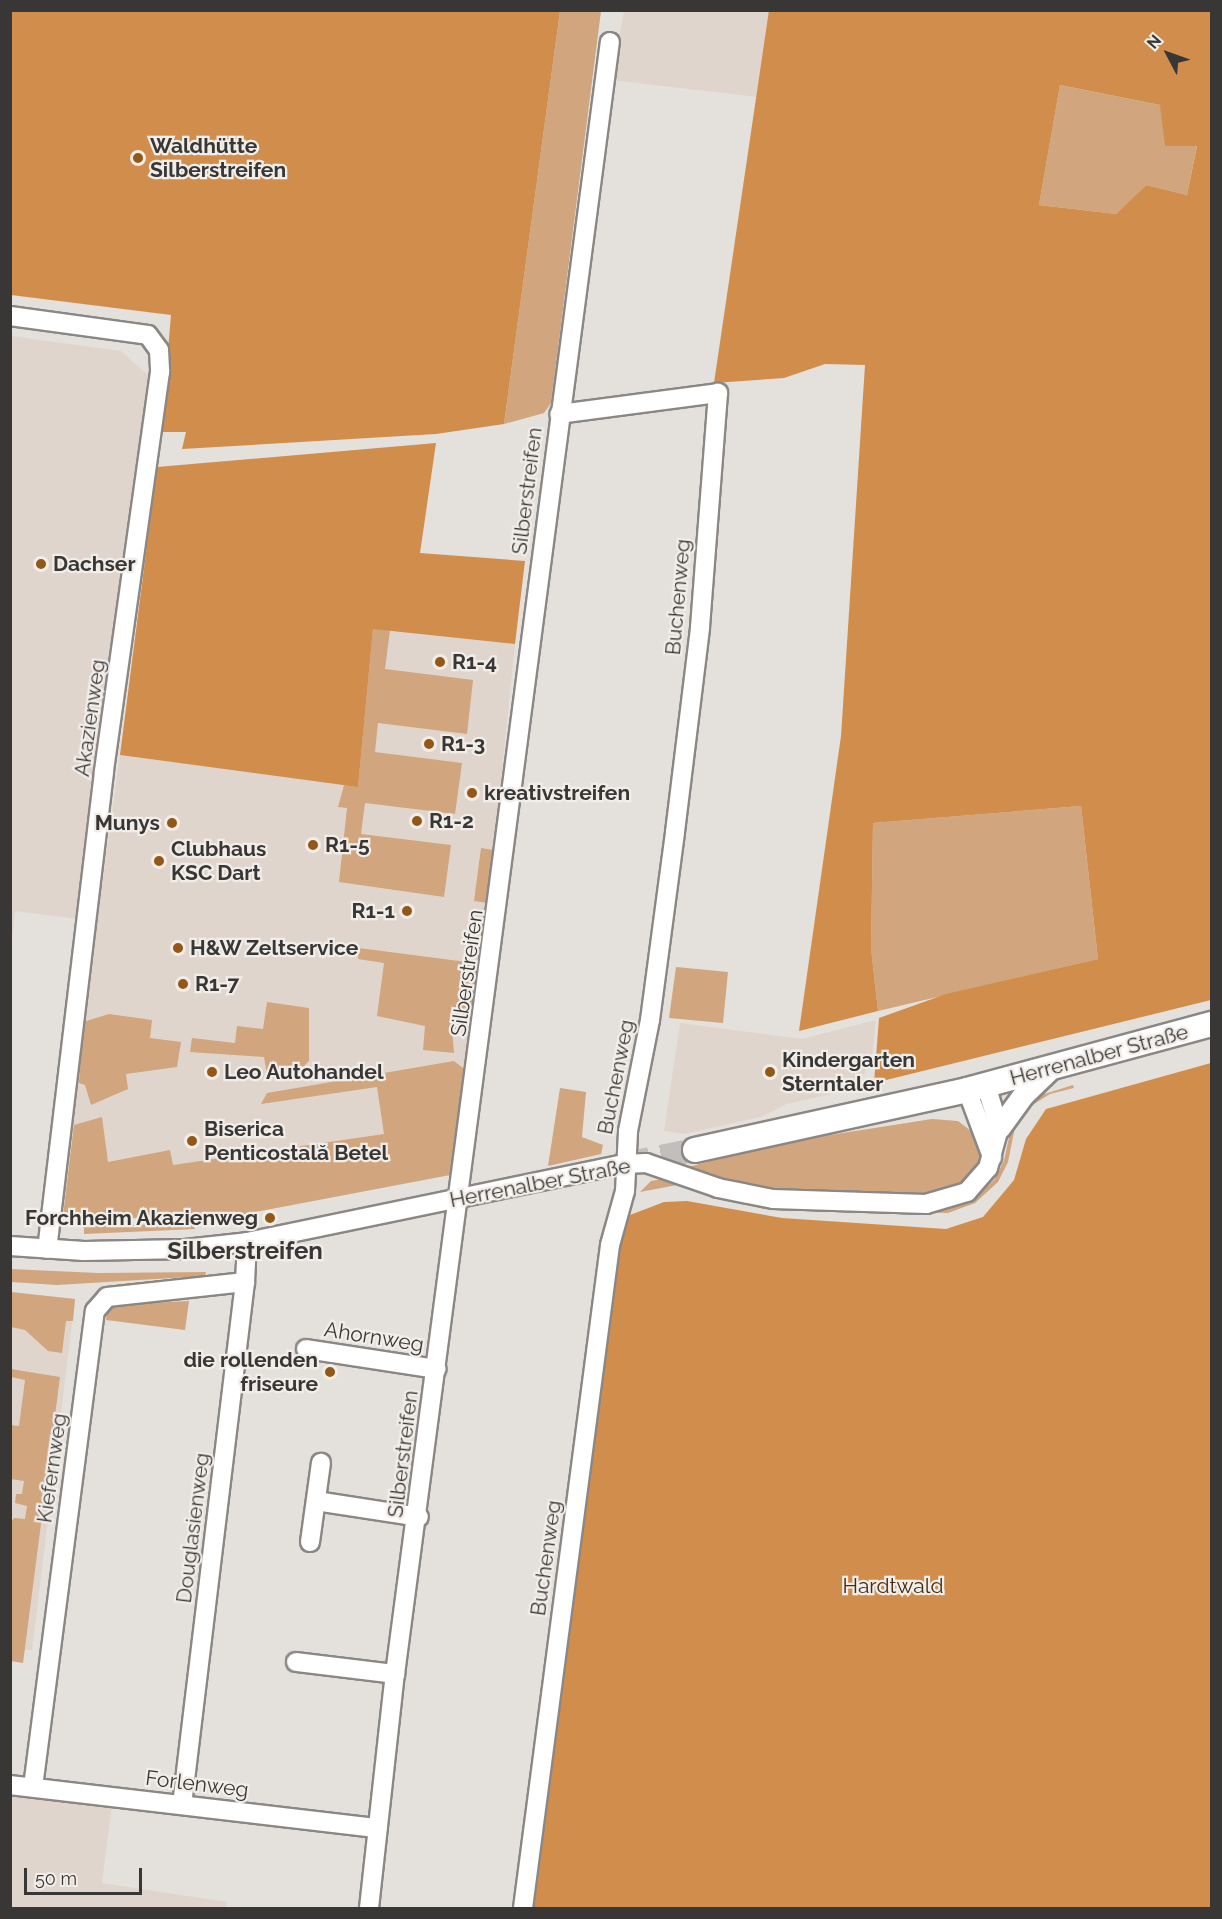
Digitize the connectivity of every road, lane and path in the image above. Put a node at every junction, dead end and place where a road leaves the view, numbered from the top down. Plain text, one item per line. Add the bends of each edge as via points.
1 (610, 42) dead end
2 (10, 316) edge
3 (559, 414) junction
4 (1212, 1024) edge
5 (1051, 1068) junction
6 (976, 1088) junction
7 (999, 1128) junction
8 (695, 1150) tunnel mouth
9 (992, 1158) junction
10 (625, 1164) junction
11 (458, 1198) junction
12 (10, 1246) edge
13 (47, 1249) junction
14 (246, 1249) junction
15 (245, 1282) junction
16 (306, 1349) dead end
17 (436, 1369) junction
18 (321, 1462) dead end
19 (316, 1501) junction
20 (418, 1517) junction
21 (310, 1542) dead end
22 (296, 1662) dead end
23 (395, 1674) junction
24 (10, 1785) edge
25 (33, 1787) junction
26 (182, 1805) junction
27 (377, 1828) junction
28 (369, 1908) edge
29 (523, 1908) edge

1 - 3 street, Silberstreifen
2 - 13 street, Akazienweg via 148,335 159,350 160,372 104,772
3 - 10 street, Buchenweg via 718,393 700,627 650,1020
3 - 11 street, Silberstreifen via 495,942
4 - 5 main road, Herrenalber Straße
5 - 6 main road, Herrenalber Straße
5 - 7 street via 1023,1095
6 - 7 street, Herrenalber Straße
6 - 8 main road, Herrenalber Straße
6 - 9 street
7 - 9 street, Herrenalber Straße
9 - 10 street, Herrenalber Straße via 983,1177 967,1192 945,1200 909,1204 754,1196 646,1163
10 - 11 street, Herrenalber Straße
10 - 29 street, Buchenweg via 625,1191 609,1257
11 - 14 street, Herrenalber Straße
11 - 17 street, Silberstreifen
12 - 13 street, Herrenalber Straße
13 - 14 street, Herrenalber Straße
14 - 15 street, Douglasienweg
15 - 25 street, Kiefernweg via 107,1297 95,1311
15 - 26 street, Douglasienweg
16 - 17 street, Ahornweg
17 - 20 street, Silberstreifen
18 - 19 street
19 - 20 street
19 - 21 street
20 - 23 street, Silberstreifen
22 - 23 street
23 - 27 street, Silberstreifen
24 - 25 street, Forlenweg
25 - 26 street, Forlenweg
26 - 27 street, Forlenweg
27 - 28 street, Silberstreifen

